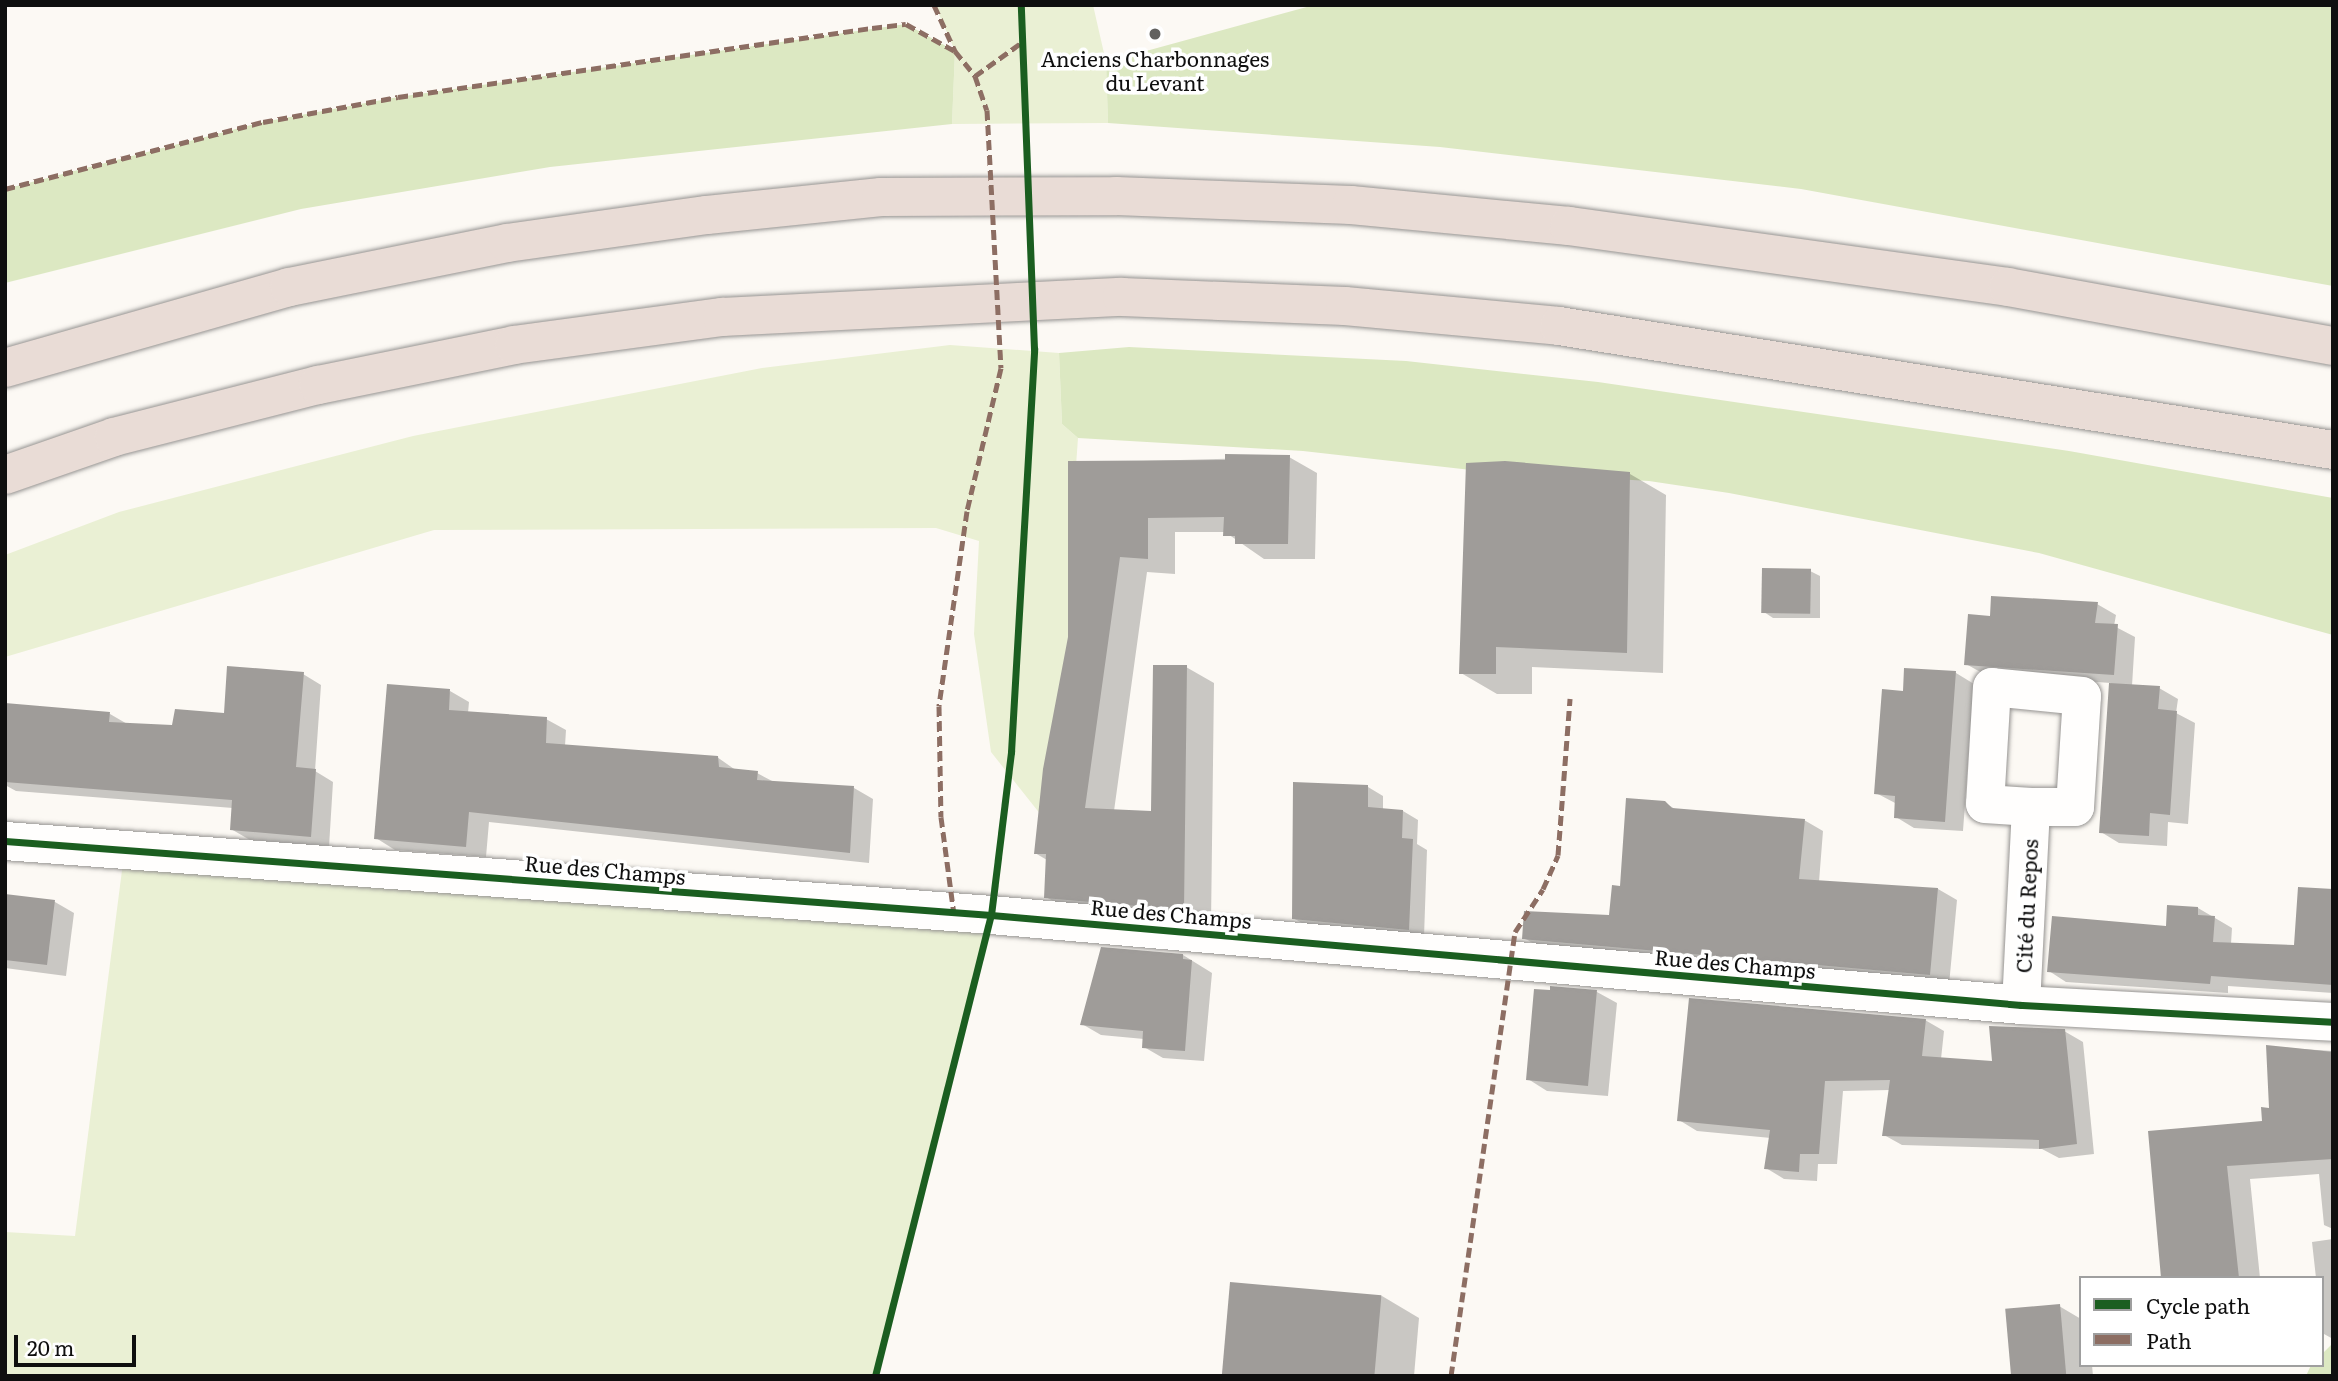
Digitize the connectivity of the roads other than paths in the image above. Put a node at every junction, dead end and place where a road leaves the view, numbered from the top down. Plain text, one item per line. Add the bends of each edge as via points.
1 (2333, 346) edge
2 (6, 368) edge
3 (2333, 450) edge
4 (5, 475) edge
5 (2031, 807) dead end
6 (5, 841) edge
7 (2021, 1005) junction
8 (2333, 1022) edge

1 - 2 highway via 2008,288 1569,226 1351,205 1116,196 881,197 507,243 289,287
3 - 4 highway via 1559,326 1345,306 1122,297 722,317 514,345 318,385 114,437
5 - 7 street, Cité du Repos
6 - 7 street, Rue des Champs via 990,915
7 - 8 street, Rue des Champs

